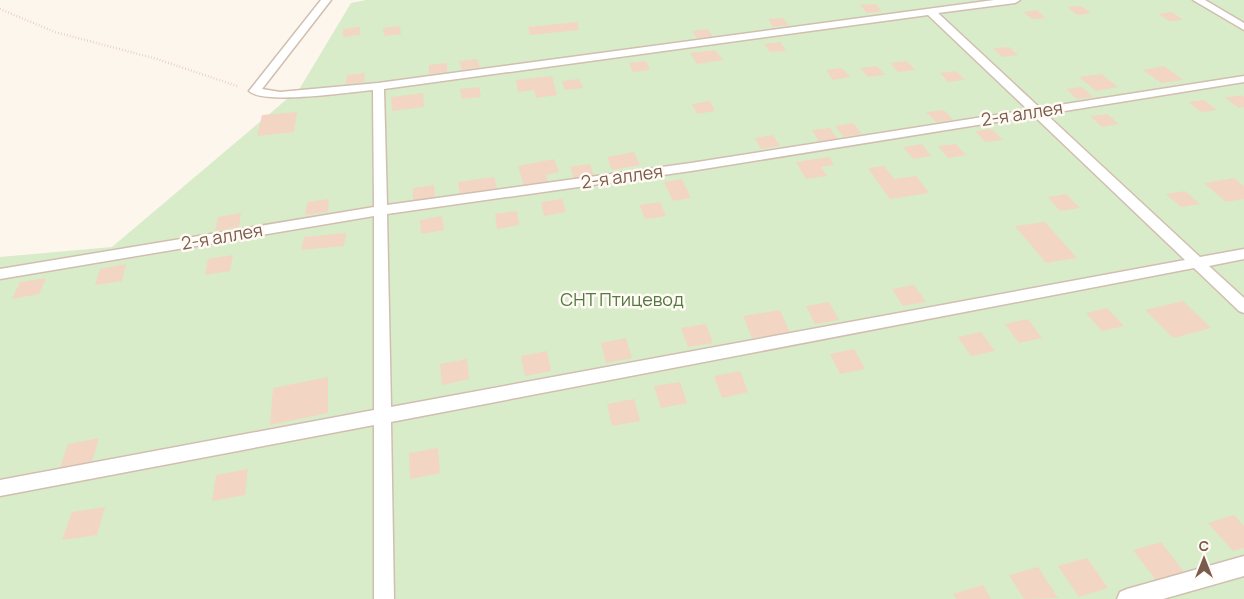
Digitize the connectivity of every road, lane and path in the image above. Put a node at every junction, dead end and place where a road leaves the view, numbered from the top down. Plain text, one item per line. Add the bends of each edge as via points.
1 (326, 0) edge
2 (1015, 0) edge
3 (1198, 0) edge
4 (0, 9) edge
5 (931, 12) junction
6 (1244, 27) edge
7 (1244, 79) edge
8 (378, 86) junction
9 (255, 92) junction
10 (1037, 112) junction
11 (382, 210) junction
12 (1244, 254) edge
13 (1198, 264) junction
14 (0, 274) edge
15 (1244, 307) edge
16 (381, 415) junction
17 (0, 488) edge
18 (1244, 566) edge
19 (384, 599) edge
20 (1127, 599) edge

1 - 9 lane
2 - 5 lane
3 - 6 lane
4 - 9 path via 55,32 157,58
5 - 8 lane
5 - 10 lane
7 - 10 lane, 2-я аллея
8 - 9 lane via 280,95
8 - 11 lane
10 - 11 lane, 2-я аллея via 691,167
10 - 13 lane
11 - 14 lane, 2-я аллея
11 - 16 lane
12 - 13 lane
13 - 15 lane
13 - 16 lane
16 - 17 lane
16 - 19 lane
18 - 20 lane

